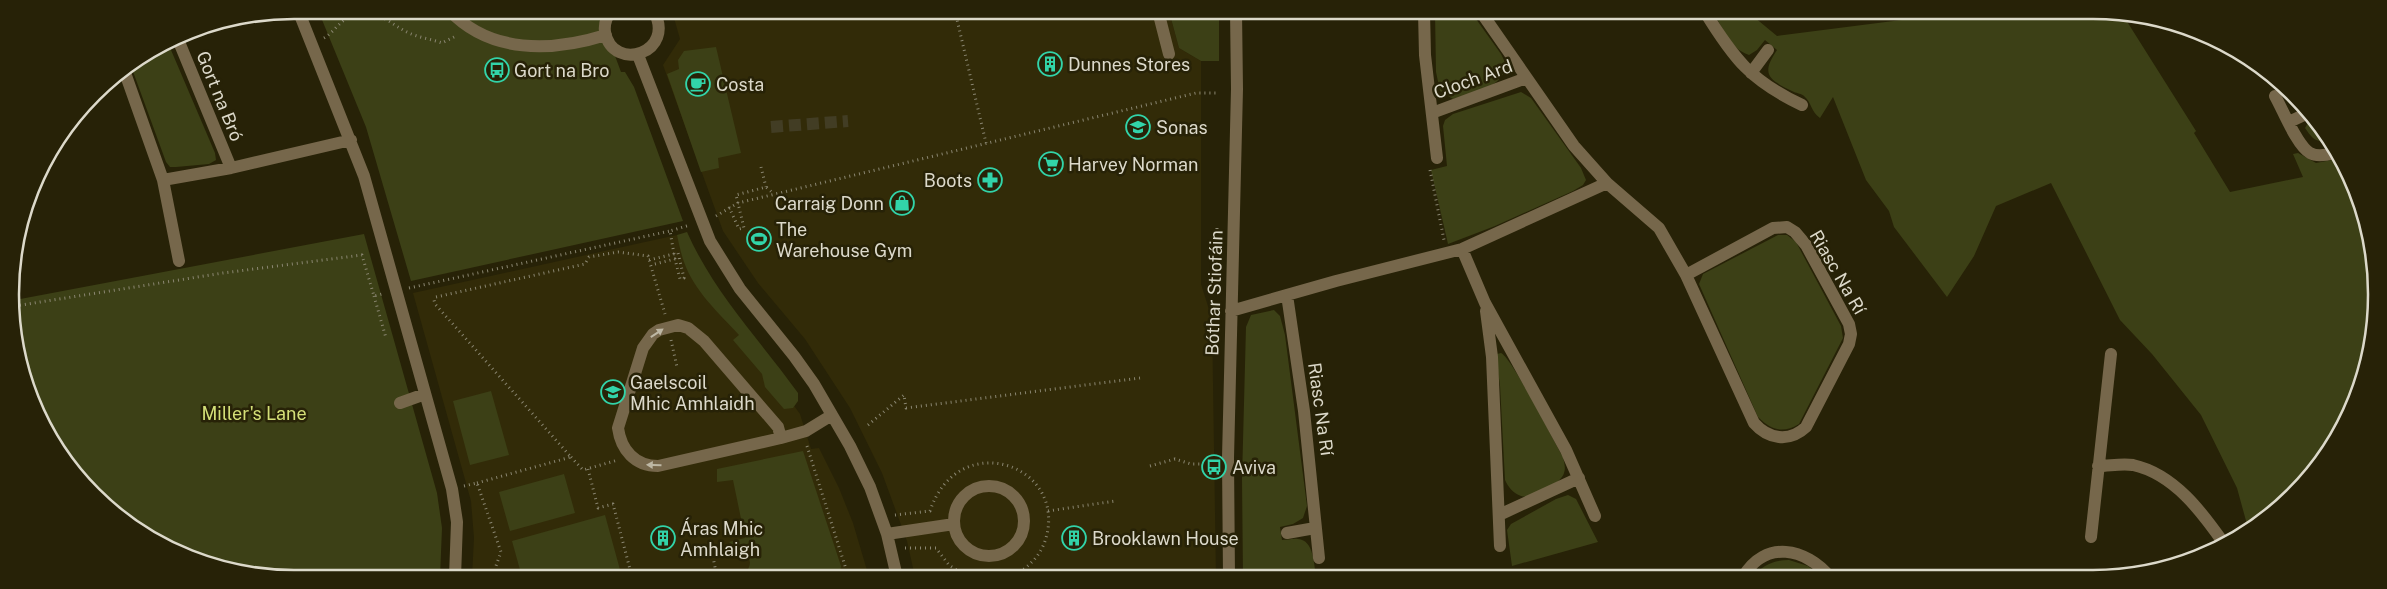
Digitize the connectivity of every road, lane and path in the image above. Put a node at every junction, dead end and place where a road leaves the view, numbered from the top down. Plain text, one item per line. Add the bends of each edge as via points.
1 (302, 19) edge
2 (345, 19) edge
3 (384, 19) edge
4 (459, 19) edge
5 (607, 19) edge
6 (656, 19) edge
7 (956, 19) edge
8 (1160, 19) edge
9 (1236, 19) edge
10 (1424, 19) edge
11 (1486, 19) edge
12 (1710, 19) edge
13 (606, 35) junction
14 (456, 36) dead end
15 (324, 38) dead end
16 (180, 44) edge
17 (1768, 50) dead end
18 (1169, 54) dead end
19 (638, 55) junction
20 (1751, 73) junction
21 (126, 77) edge
22 (1526, 78) junction
23 (1217, 93) dead end
24 (2275, 96) dead end
25 (1802, 105) dead end
26 (1432, 113) junction
27 (2302, 116) edge
28 (1556, 121) joint
29 (2289, 122) junction
30 (351, 140) junction
31 (986, 143) junction
32 (2329, 154) edge
33 (1432, 161) joint
34 (761, 167) dead end
35 (231, 168) junction
36 (163, 180) junction
37 (1607, 184) junction
38 (766, 187) junction
39 (774, 194) junction
40 (738, 203) junction
41 (729, 208) junction
42 (716, 216) dead end
43 (690, 225) dead end
44 (670, 230) junction
45 (1445, 243) dead end
46 (1462, 249) junction
47 (674, 254) junction
48 (649, 260) junction
49 (179, 261) dead end
50 (651, 265) junction
51 (1686, 275) junction
52 (409, 288) dead end
53 (387, 292) dead end
54 (1287, 295) junction
55 (374, 296) junction
56 (1485, 303) junction
57 (19, 305) edge
58 (1231, 312) junction
59 (668, 327) junction
60 (386, 338) dead end
61 (2111, 354) dead end
62 (677, 367) dead end
63 (1140, 378) dead end
64 (424, 394) junction
65 (400, 403) dead end
66 (832, 415) junction
67 (868, 425) dead end
68 (781, 438) junction
69 (806, 446) dead end
70 (571, 457) junction
71 (1228, 458) junction
72 (618, 460) dead end
73 (1150, 466) dead end
74 (2098, 466) junction
75 (588, 469) junction
76 (1579, 478) junction
77 (477, 483) junction
78 (463, 486) dead end
79 (1115, 502) dead end
80 (1048, 511) junction
81 (1499, 514) junction
82 (895, 515) dead end
83 (1595, 516) dead end
84 (954, 524) junction
85 (1315, 528) junction
86 (1287, 533) dead end
87 (887, 534) junction
88 (2091, 537) dead end
89 (2220, 538) edge
90 (719, 546) dead end
91 (1500, 546) dead end
92 (905, 548) dead end
93 (1319, 558) dead end
94 (456, 570) edge
95 (494, 570) edge
96 (630, 570) edge
97 (716, 570) edge
98 (846, 570) edge
99 (896, 570) edge
100 (957, 570) edge
101 (1022, 570) edge
102 (1229, 570) edge
103 (1748, 570) edge
104 (1823, 570) edge

1 - 30 street
2 - 15 path
3 - 14 path via 405,32 442,43
4 - 13 street via 470,29 489,38 535,48
5 - 13 street
6 - 19 street via 658,35 650,48
7 - 31 path
8 - 18 street
9 - 58 street, Bóthar Stiofáin
10 - 26 street, Cloch Ard
11 - 22 street, Cloch Ard
12 - 20 street via 1729,50
13 - 19 street via 618,51
16 - 35 street, Gort na Bró
17 - 20 street
19 - 66 street via 719,258 794,356
20 - 25 street
21 - 36 street
22 - 26 street, Cloch Ard
22 - 28 street, Cloch Ard
23 - 31 path via 1196,93
24 - 29 street
26 - 33 street, Cloch Ard
27 - 29 street
28 - 37 street, Riasc Na Rí
29 - 32 street via 2311,154
30 - 35 street, Gort na Bró
30 - 64 street via 372,203
31 - 39 path
33 - 45 path
34 - 38 path
35 - 36 street, Gort na Bró
36 - 49 street
37 - 46 street
37 - 51 street, Riasc Na Rí via 1659,228
38 - 39 path
38 - 40 path via 736,195
39 - 40 path
40 - 41 path
40 - 41 path via 744,228 739,229
41 - 42 path
43 - 44 path
44 - 47 path
44 - 52 path
46 - 54 street
46 - 56 street
47 - 48 path
47 - 50 path via 678,253 684,278 680,279 675,259
48 - 50 path
48 - 70 path via 648,256 618,252 589,257 585,264 434,300
50 - 59 path
51 - 51 street, Riasc Na Rí via 1754,423 1764,433 1776,437 1792,436 1802,431 1851,334 1849,324 1802,240 1787,227 1773,228
53 - 55 path
54 - 58 street
54 - 85 street, Riasc Na Rí via 1312,473
55 - 57 path via 362,255
55 - 60 path
56 - 76 street
56 - 81 street via 1492,357
58 - 71 street, Bóthar Stiofáin
59 - 62 path
59 - 68 street via 688,328 704,341 778,427
68 -> 59 street via 651,466 634,460 620,440 618,428 643,348 653,334
61 - 74 street
63 - 67 path via 906,408 904,395
64 - 65 street
64 - 94 street via 456,506
66 - 68 street via 806,431
66 - 87 street via 867,478
69 - 98 path
70 - 75 path via 583,470
70 - 77 path
71 - 73 path via 1212,465 1175,459
71 - 102 street, Bóthar Stiofáin
72 - 75 path
74 - 88 street
74 - 89 street via 2131,465 2153,472 2177,488
75 - 96 path via 598,508 613,504
76 - 81 street via 1514,510
76 - 83 street
77 - 78 path
77 - 95 path via 501,552
79 - 80 path
80 - 82 path via 1038,488 1020,470 1008,465 983,463 949,478 940,488 930,510
80 - 101 path via 1048,532 1040,552
81 - 91 street
84 - 84 street via 959,502 976,488 988,486 1009,493 1017,501 1024,522 1022,534 1015,544 995,556 972,552 963,545
84 - 87 street
85 - 86 street
85 - 93 street, Riasc Na Rí
87 - 99 street
90 - 97 path via 711,547
92 - 100 path via 936,548
103 - 104 street via 1766,556 1783,551 1810,557

